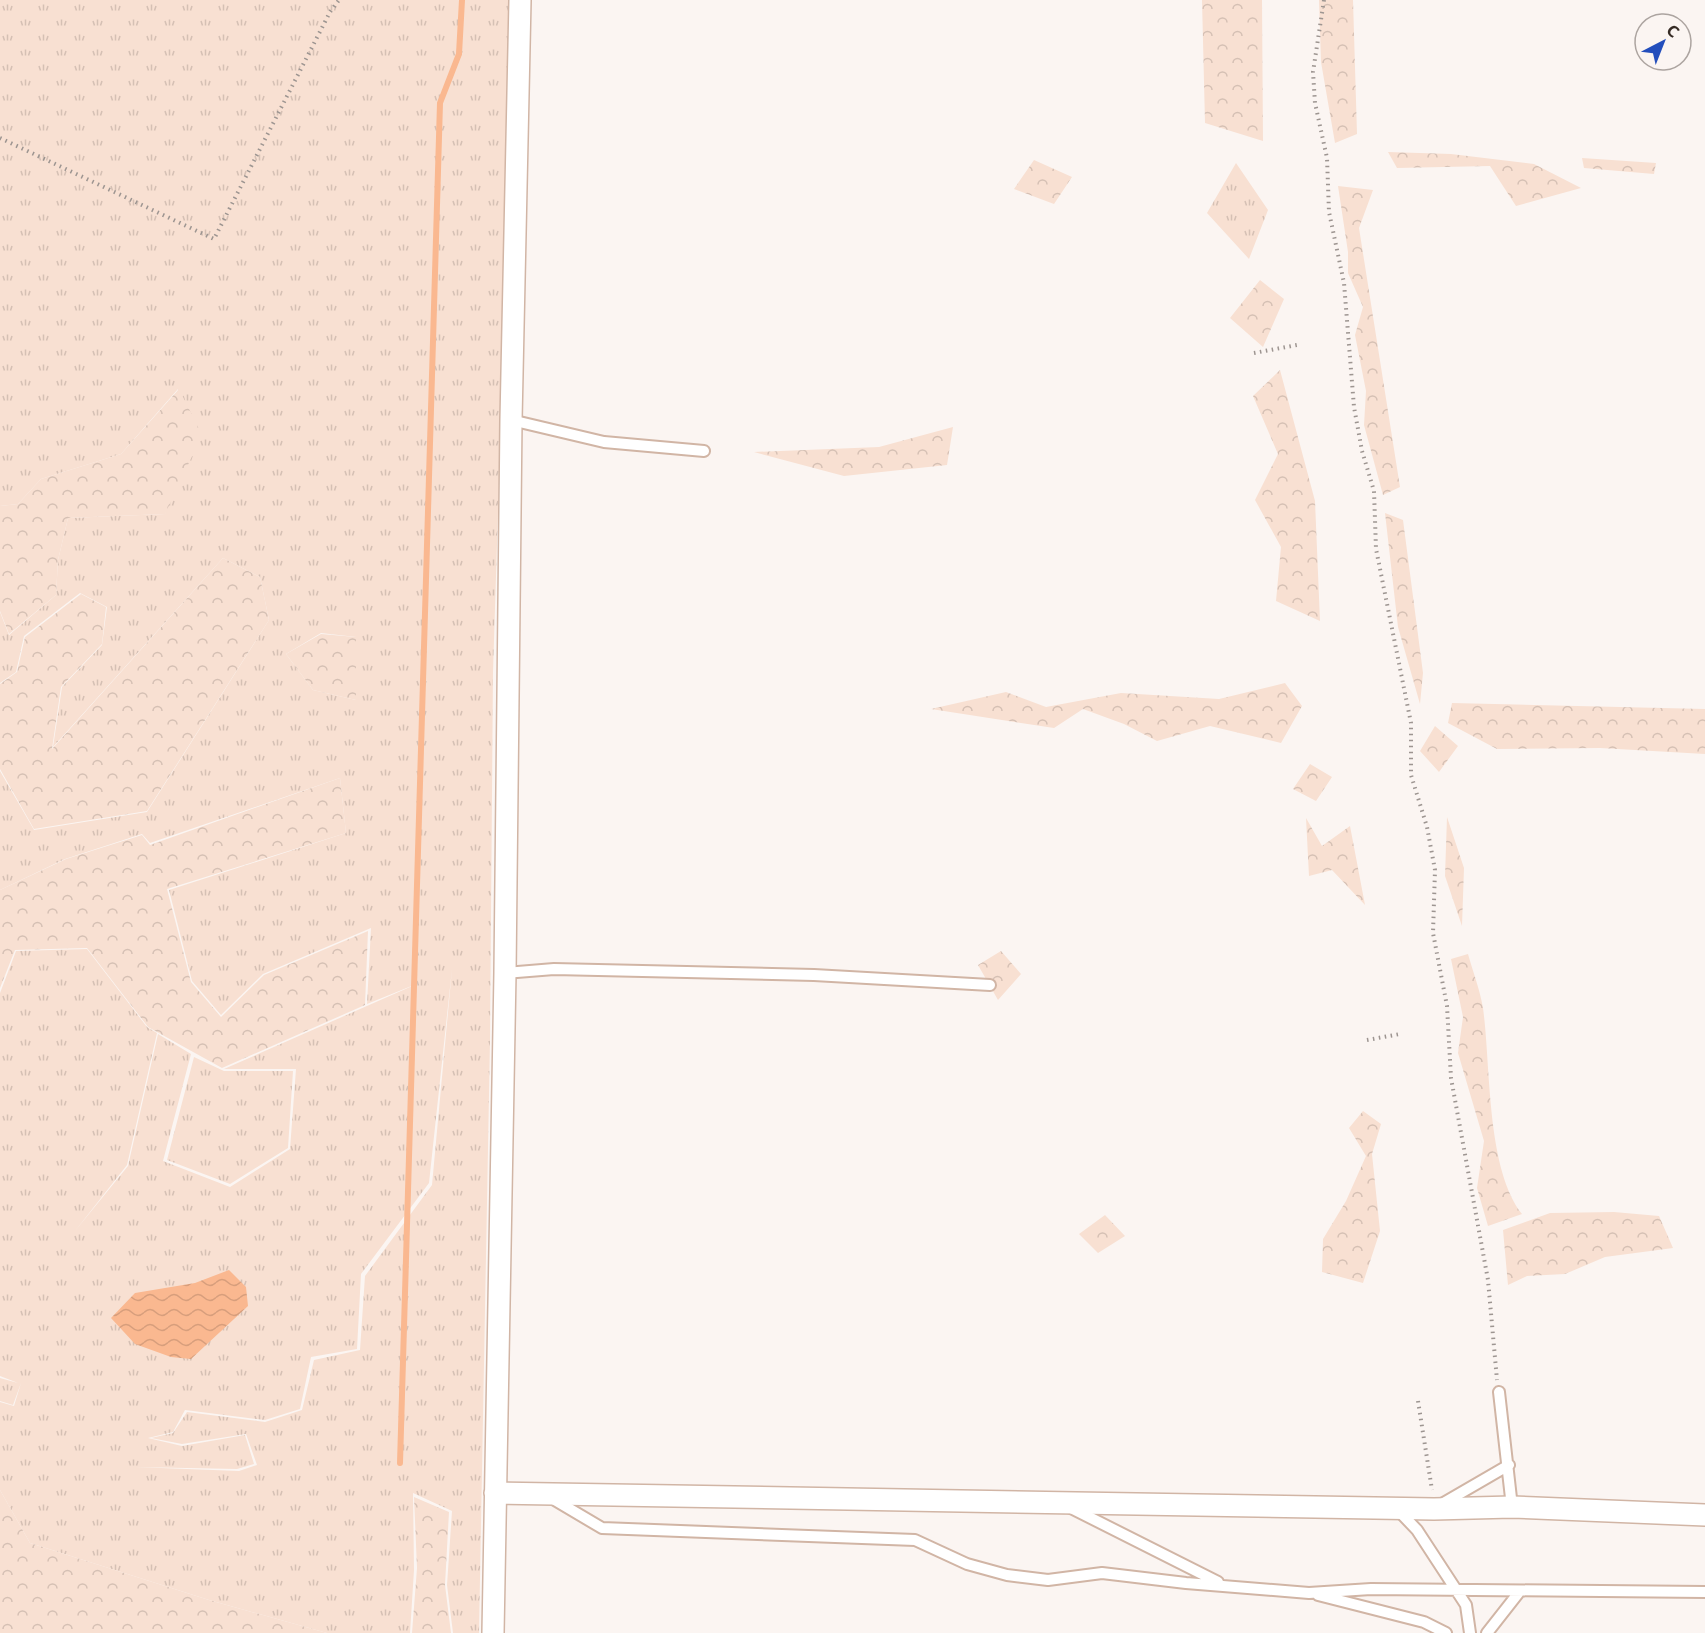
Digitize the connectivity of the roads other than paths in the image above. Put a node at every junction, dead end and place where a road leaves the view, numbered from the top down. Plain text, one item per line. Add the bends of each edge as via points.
1 (520, 0) edge
2 (511, 420) junction
3 (704, 452) dead end
4 (505, 973) junction
5 (990, 985) dead end
6 (1499, 1392) road end
7 (1509, 1465) junction
8 (495, 1493) junction
9 (545, 1494) junction
10 (1060, 1503) junction
11 (1396, 1508) junction
12 (1512, 1508) junction
13 (1434, 1509) junction
14 (1705, 1515) edge
15 (1222, 1585) junction
16 (1458, 1591) junction
17 (1520, 1591) junction
18 (1705, 1592) edge
19 (1309, 1593) junction
20 (493, 1633) edge
21 (1446, 1633) edge
22 (1470, 1633) edge
23 (1486, 1633) edge

1 - 2 street
2 - 3 lane via 604,442
2 - 4 street
4 - 5 lane via 554,969 814,975
4 - 8 street
6 - 7 lane
7 - 12 lane
7 - 13 lane
8 - 9 street
8 - 20 street
9 - 10 street
9 - 15 lane via 602,1528 888,1537 915,1540 967,1564 1007,1575 1048,1580 1102,1573
10 - 11 street
10 - 15 lane
11 - 13 street
11 - 16 lane via 1417,1530
12 - 13 street
12 - 14 street
15 - 19 lane
16 - 17 lane
16 - 19 lane via 1371,1589
16 - 22 lane via 1466,1605
17 - 18 lane
17 - 23 lane
19 - 21 lane via 1424,1622

